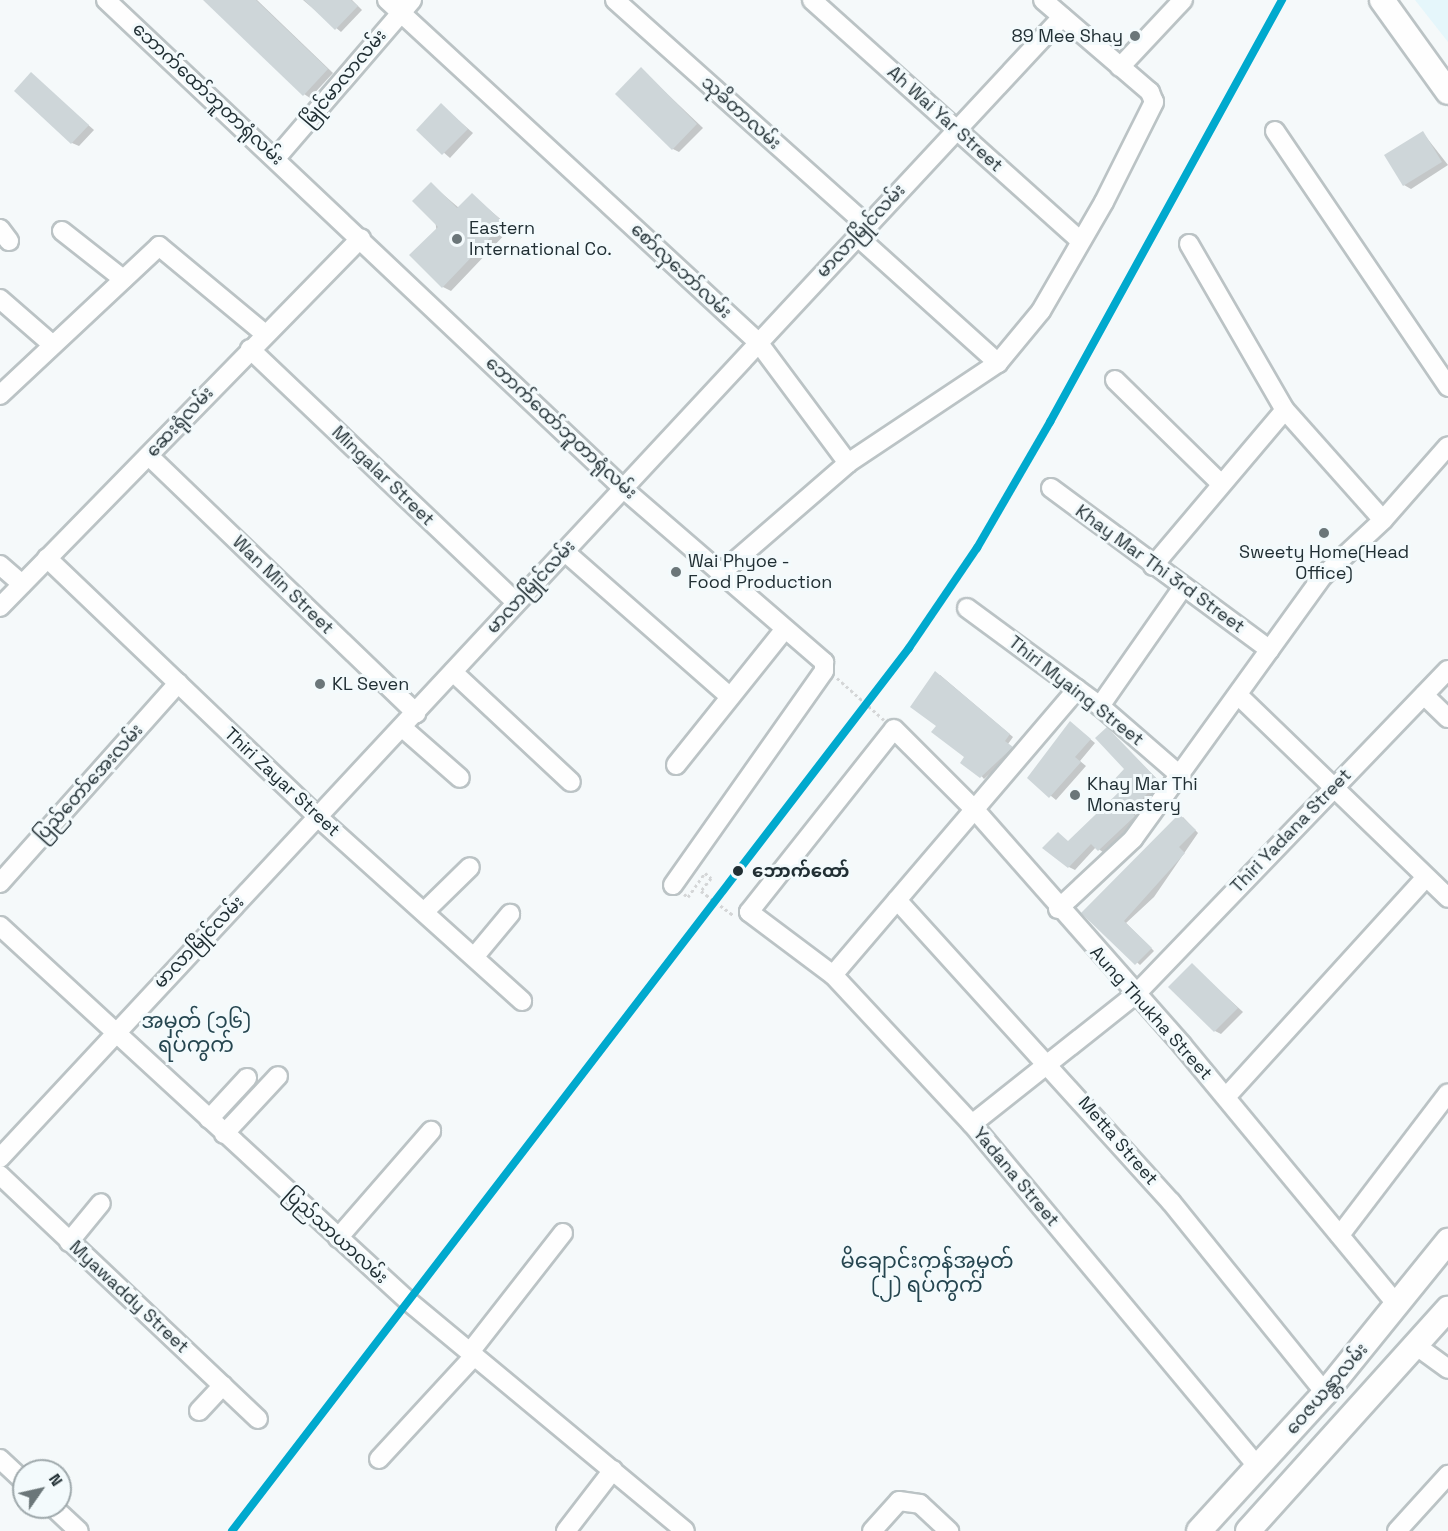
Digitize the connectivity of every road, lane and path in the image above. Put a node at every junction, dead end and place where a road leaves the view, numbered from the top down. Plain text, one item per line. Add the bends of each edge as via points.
1 (106, 0) edge
2 (615, 0) edge
3 (812, 0) edge
4 (1043, 0) edge
5 (1183, 0) edge
6 (1382, 0) edge
7 (400, 4) edge
8 (1062, 17) junction
9 (1120, 67) junction
10 (1448, 92) edge
11 (956, 129) junction
12 (1275, 131) dead end
13 (277, 158) junction
14 (862, 230) junction
15 (62, 231) dead end
16 (361, 238) junction
17 (1078, 239) junction
18 (1189, 244) dead end
19 (123, 279) junction
20 (0, 299) edge
21 (265, 334) junction
22 (758, 342) junction
23 (53, 345) junction
24 (250, 349) junction
25 (998, 363) junction
26 (1115, 380) dead end
27 (1448, 387) edge
28 (0, 395) edge
29 (1286, 410) junction
30 (1448, 446) edge
31 (149, 456) junction
32 (848, 464) junction
33 (1220, 483) junction
34 (1051, 489) dead end
35 (626, 491) junction
36 (1383, 520) junction
37 (564, 551) junction
38 (47, 558) junction
39 (0, 565) edge
40 (1153, 566) junction
41 (720, 574) junction
42 (22, 584) junction
43 (1183, 586) junction
44 (516, 602) junction
45 (0, 607) edge
46 (967, 608) dead end
47 (784, 630) junction
48 (1270, 650) junction
49 (826, 666) junction
50 (1448, 670) edge
51 (453, 672) junction
52 (178, 684) junction
53 (1077, 689) junction
54 (1238, 695) junction
55 (1424, 695) junction
56 (729, 697) junction
57 (1100, 706) junction
58 (416, 713) junction
59 (1448, 718) edge
60 (404, 729) junction
61 (894, 729) junction
62 (676, 765) dead end
63 (1182, 777) junction
64 (460, 778) dead end
65 (571, 782) dead end
66 (1332, 787) junction
67 (975, 810) junction
68 (320, 819) junction
69 (470, 867) dead end
70 (1426, 877) junction
71 (711, 878) dead end
72 (0, 883) edge
73 (673, 885) dead end
74 (1448, 898) edge
75 (897, 900) junction
76 (1058, 909) junction
77 (424, 912) junction
78 (510, 914) dead end
79 (742, 915) junction
80 (0, 926) edge
81 (475, 956) junction
82 (833, 975) junction
83 (1136, 995) junction
84 (522, 1001) dead end
85 (112, 1032) junction
86 (1052, 1066) junction
87 (278, 1076) dead end
88 (247, 1078) dead end
89 (1448, 1093) edge
90 (1226, 1097) junction
91 (209, 1119) junction
92 (972, 1124) junction
93 (431, 1131) dead end
94 (225, 1134) junction
95 (0, 1158) edge
96 (0, 1175) edge
97 (101, 1203) dead end
98 (563, 1233) dead end
99 (1340, 1234) junction
100 (338, 1238) junction
101 (69, 1242) junction
102 (1445, 1251) edge
103 (1397, 1305) junction
104 (1448, 1309) edge
105 (1418, 1347) junction
106 (472, 1354) junction
107 (1448, 1369) edge
108 (223, 1385) junction
109 (1325, 1393) junction
110 (199, 1411) dead end
111 (258, 1419) dead end
112 (0, 1459) edge
113 (379, 1459) dead end
114 (1258, 1467) junction
115 (12, 1470) edge
116 (614, 1470) junction
117 (1448, 1475) edge
118 (66, 1519) edge
119 (79, 1531) edge
120 (566, 1531) edge
121 (685, 1531) edge
122 (872, 1531) edge
123 (949, 1531) edge
124 (1199, 1531) edge
125 (1248, 1531) edge
126 (1397, 1531) edge

1 - 13 street, ဘောက်ထော်ဘူတာရုံလမ်း
2 - 14 street, သုခိတာလမ်း
3 - 11 street, Ah Wai Yar Street
4 - 8 street
5 - 9 street
6 - 10 main road
7 - 13 street, မြိုင်မာလာလမ်း
7 - 22 street, စော်လှဘော်လမ်း
8 - 9 street
8 - 11 street, မာလာမြိုင်လမ်း
9 - 17 street via 1150,92 1151,111 1104,202
11 - 14 street, မာလာမြိုင်လမ်း
11 - 17 street, Ah Wai Yar Street
12 - 27 street
13 - 16 street, ဘောက်ထော်ဘူတာရုံလမ်း
14 - 22 street, မာလာမြိုင်လမ်း
14 - 25 street, သုခိတာလမ်း
15 - 19 street
16 - 21 street, ဆေးရုံလမ်း
16 - 35 street, ဘောက်ထော်ဘူတာရုံလမ်း
17 - 25 street via 1041,312
18 - 29 street
19 - 21 street via 151,252 167,249
19 - 23 street
20 - 23 street
21 - 24 street, ဆေးရုံလမ်း
22 - 32 street, စော်လှဘော်လမ်း
22 - 35 street, မာလာမြိုင်လမ်း
23 - 28 street
24 - 31 street, ဆေးရုံလမ်း
24 - 44 street, Mingalar Street
25 - 32 street
26 - 33 street
29 - 33 street
29 - 36 street
30 - 36 street
31 - 38 street, ဆေးရုံလမ်း
31 - 58 street, Wan Min Street
32 - 41 street
33 - 40 street
34 - 40 street, Khay Mar Thi 3rd Street
35 - 37 street, မာလာမြိုင်လမ်း
35 - 41 street, ဘောက်ထော်ဘူတာရုံလမ်း
36 - 48 street via 1323,576
37 - 44 street, မာလာမြိုင်လမ်း
37 - 56 street
38 - 42 street, ဆေးရုံလမ်း
38 - 52 street, Thiri Zayar Street
39 - 42 street
40 - 43 street, Khay Mar Thi 3rd Street
41 - 47 street, ဘောက်ထော်ဘူတာရုံလမ်း
42 - 45 street, ဆေးရုံလမ်း
43 - 48 street, Khay Mar Thi 3rd Street
43 - 57 street
44 - 51 street, မာလာမြိုင်လမ်း
46 - 53 street, Thiri Myaing Street
47 - 49 street, ဘောက်ထော်ဘူတာရုံလမ်း
47 - 56 street
48 - 54 street
49 - 61 path
49 - 73 street
50 - 55 street, Thiri Yadana Street
51 - 58 street, မာလာမြိုင်လမ်း
51 - 65 street
52 - 68 street, Thiri Zayar Street
52 - 72 street, ပြည်တော်အေးလမ်း
53 - 57 street, Thiri Myaing Street
53 - 67 street
54 - 63 street
54 - 66 street
55 - 59 street
55 - 66 street, Thiri Yadana Street
56 - 62 street
57 - 63 street, Thiri Myaing Street
58 - 60 street, မာလာမြိုင်လမ်း
60 - 64 street
60 - 68 street, မာလာမြိုင်လမ်း
61 - 67 street, Aung Thukha Street
61 - 79 street
63 - 76 street via 1133,839
66 - 70 street
66 - 83 street, Thiri Yadana Street
67 - 75 street
67 - 76 street, Aung Thukha Street
68 - 77 street, Thiri Zayar Street
68 - 85 street, မာလာမြိုင်လမ်း
69 - 77 street
70 - 74 street
70 - 90 street
71 - 79 path via 701,891
75 - 82 street
75 - 86 street, Metta Street
76 - 83 street, Aung Thukha Street
77 - 81 street, Thiri Zayar Street
78 - 81 street
79 - 82 street, Yadana Street
80 - 85 street, ပြည်သာယာလမ်း
81 - 84 street, Thiri Zayar Street
82 - 92 street, Yadana Street
83 - 86 street, Thiri Yadana Street
83 - 90 street, Aung Thukha Street
85 - 91 street, ပြည်သာယာလမ်း
85 - 95 street, မာလာမြိုင်လမ်း
86 - 92 street, Thiri Yadana Street
86 - 109 street, Metta Street via 1171,1202
87 - 94 street
88 - 91 street
89 - 99 street
90 - 99 street, Aung Thukha Street
91 - 94 street, ပြည်သာယာလမ်း
92 - 114 street, Yadana Street
93 - 100 street
94 - 100 street, ပြည်သာယာလမ်း
96 - 101 street, Myawaddy Street
97 - 101 street
98 - 106 street
99 - 103 street, Aung Thukha Street
100 - 106 street, ပြည်သာယာလမ်း
101 - 108 street, Myawaddy Street
102 - 103 main road, ဝေဇယန္တာလမ်း
103 - 109 main road, ဝေဇယန္တာလမ်း
104 - 105 main road, ဝေဇယန္တာလမ်း
105 - 107 street
105 - 125 main road, ဝေဇယန္တာလမ်း
106 - 113 street
106 - 116 street, ပြည်သာယာလမ်း
108 - 110 street
108 - 111 street, Myawaddy Street
109 - 114 main road, ဝေဇယန္တာလမ်း
112 - 115 street
114 - 124 main road, ဝေဇယန္တာလမ်း
116 - 120 street
116 - 121 street, ပြည်သာယာလမ်း
117 - 126 street
118 - 119 street
122 - 123 street via 899,1501 920,1504

